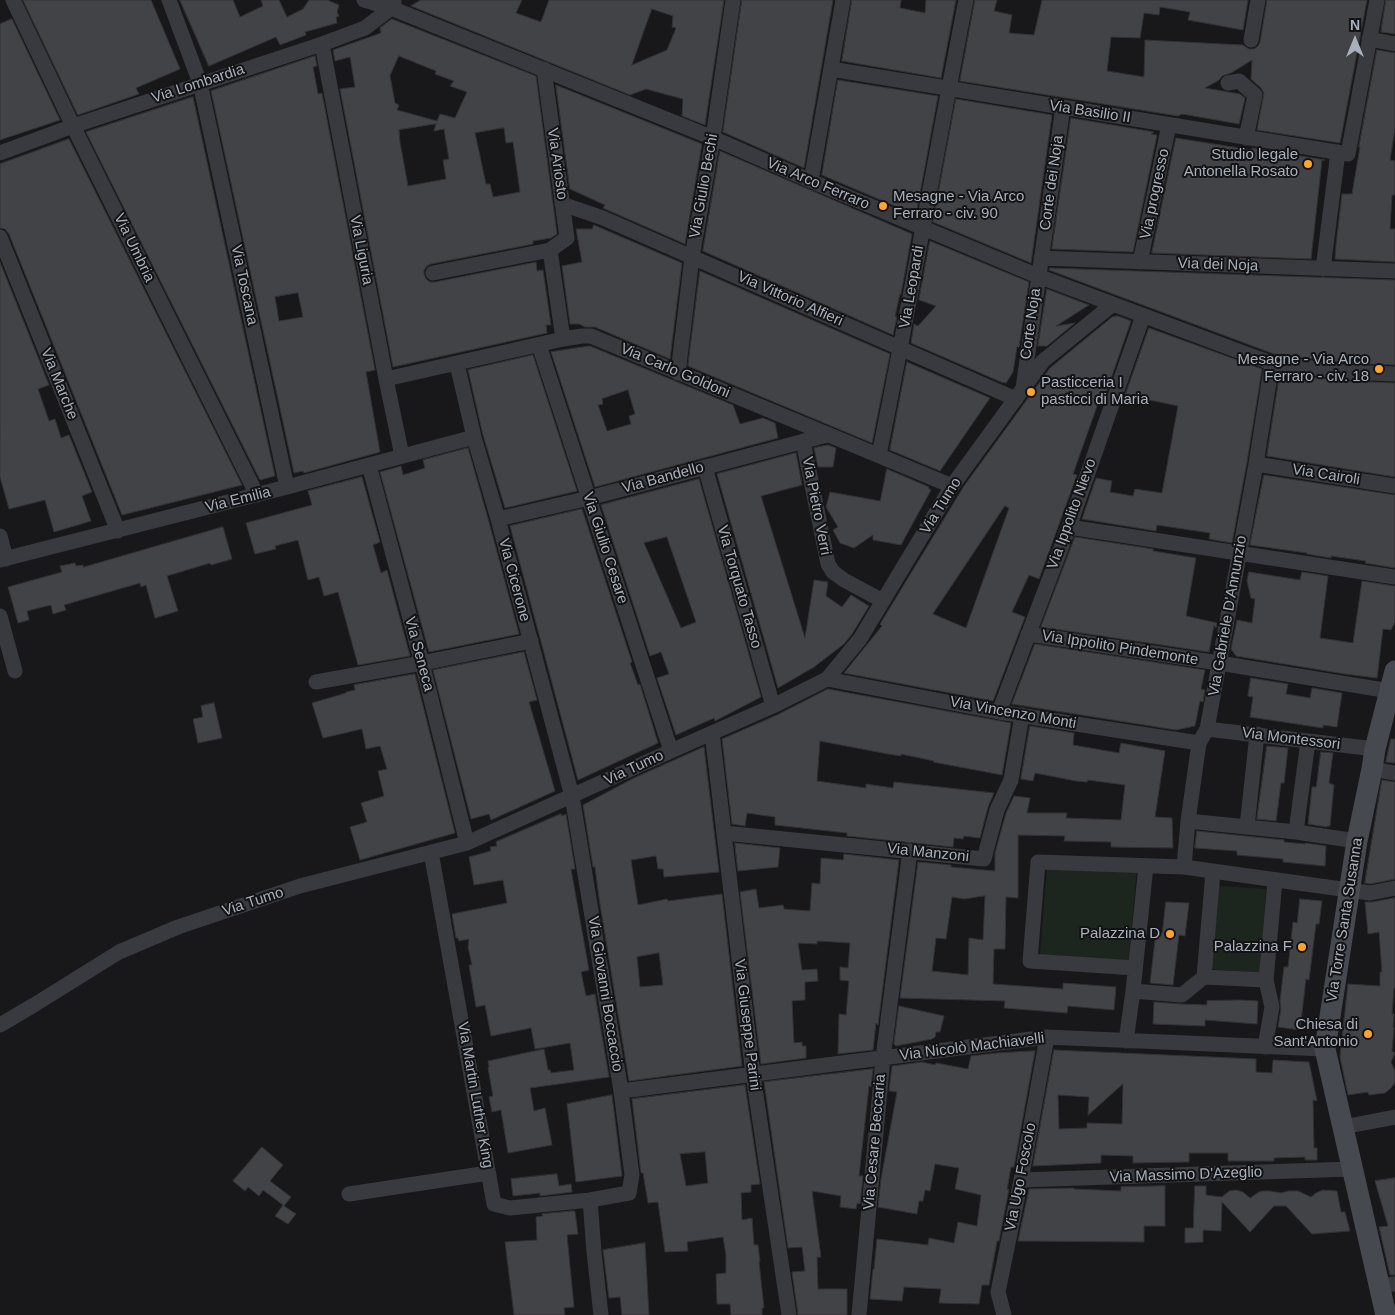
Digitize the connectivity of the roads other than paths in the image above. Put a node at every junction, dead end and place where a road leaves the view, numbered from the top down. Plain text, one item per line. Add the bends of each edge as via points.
1 (13, 0) edge
2 (170, 0) edge
3 (364, 0) edge
4 (733, 0) edge
5 (843, 0) edge
6 (966, 0) edge
7 (1258, 0) edge
8 (1377, 0) edge
9 (393, 4) edge
10 (1369, 39) junction
11 (1251, 40) dead end
12 (322, 44) junction
13 (1395, 44) edge
14 (544, 69) junction
15 (831, 69) junction
16 (200, 83) junction
17 (1228, 83) dead end
18 (949, 89) junction
19 (1063, 108) junction
20 (1169, 125) junction
21 (74, 126) junction
22 (713, 138) junction
23 (1246, 138) junction
24 (0, 153) edge
25 (1343, 153) junction
26 (811, 181) junction
27 (562, 204) junction
28 (922, 228) junction
29 (0, 237) edge
30 (550, 250) junction
31 (692, 257) junction
32 (1041, 258) junction
33 (1140, 262) junction
34 (1323, 269) junction
35 (1395, 271) edge
36 (433, 273) dead end
37 (1038, 276) junction
38 (1113, 304) junction
39 (1143, 316) junction
40 (563, 339) junction
41 (539, 345) junction
42 (901, 348) junction
43 (1272, 363) junction
44 (457, 364) junction
45 (678, 372) junction
46 (1395, 374) edge
47 (386, 379) junction
48 (1019, 394) junction
49 (827, 435) junction
50 (474, 437) junction
51 (804, 441) junction
52 (879, 455) junction
53 (402, 456) junction
54 (1256, 464) junction
55 (369, 465) junction
56 (705, 467) junction
57 (952, 486) junction
58 (1395, 486) edge
59 (287, 488) junction
60 (257, 495) junction
61 (589, 498) junction
62 (498, 519) junction
63 (1069, 527) junction
64 (118, 531) junction
65 (0, 536) edge
66 (1239, 554) junction
67 (3, 559) edge
68 (1395, 577) edge
69 (883, 601) junction
70 (0, 616) edge
71 (1028, 634) junction
72 (531, 641) junction
73 (422, 663) junction
74 (1219, 663) junction
75 (15, 671) dead end
76 (827, 679) junction
77 (1393, 681) edge
78 (316, 682) dead end
79 (773, 706) junction
80 (1000, 712) junction
81 (1022, 715) junction
82 (1207, 729) junction
83 (712, 733) junction
84 (1257, 734) junction
85 (1308, 741) junction
86 (1199, 743) junction
87 (671, 750) junction
88 (1374, 759) junction
89 (1395, 773) edge
90 (572, 796) junction
91 (1188, 821) junction
92 (1247, 827) junction
93 (1296, 832) junction
94 (724, 833) junction
95 (1357, 841) junction
96 (466, 843) junction
97 (910, 851) junction
98 (432, 852) junction
99 (1146, 866) junction
100 (1184, 868) junction
101 (1213, 872) junction
102 (1275, 880) junction
103 (1395, 888) edge
104 (1348, 891) junction
105 (1135, 968) junction
106 (1204, 977) junction
107 (1266, 980) junction
108 (1133, 992) junction
109 (0, 1025) edge
110 (1047, 1037) junction
111 (1126, 1041) junction
112 (1265, 1047) junction
113 (1325, 1050) junction
114 (882, 1058) junction
115 (753, 1075) junction
116 (621, 1091) junction
117 (1395, 1118) edge
118 (1343, 1127) junction
119 (1352, 1169) junction
120 (488, 1173) junction
121 (1021, 1180) junction
122 (629, 1193) joint
123 (349, 1194) dead end
124 (590, 1200) junction
125 (1387, 1285) edge
126 (601, 1315) edge
127 (790, 1315) edge
128 (859, 1315) edge
129 (1004, 1315) edge
130 (1386, 1315) edge

1 - 21 street, Via Umbria
2 - 16 street, Via Toscana
3 - 9 street, Via Arco Ferraro
4 - 22 street, Via Giulio Bechi
5 - 15 street
6 - 18 street, Via Leopardi
7 - 11 street
8 - 10 street
9 - 12 street, Via Lombardia via 365,28
9 - 14 street, Via Arco Ferraro
10 - 13 street
10 - 25 street
12 - 16 street, Via Lombardia
12 - 47 street, Via Liguria
14 - 22 street, Via Arco Ferraro
14 - 27 street, Via Ariosto
15 - 18 street, Via Basilio II
15 - 26 street
16 - 21 street, Via Lombardia
16 - 59 street, Via Toscana
17 - 23 street via 1239,81 1255,95
18 - 19 street, Via Basilio II
18 - 28 street, Via Leopardi
19 - 20 street, Via Basilio II
19 - 32 street, Corte dei Noja
20 - 23 street, Via Basilio II
20 - 33 street, Via progresso
21 - 24 street, Via Lombardia
21 - 60 street, Via Umbria
22 - 26 street, Via Arco Ferraro
22 - 31 street, Via Giulio Bechi
23 - 25 street, Via Basilio II
25 - 34 street
26 - 28 street, Via Arco Ferraro
27 - 30 street, Via Ariosto via 567,238
27 - 31 street, Via Vittorio Alfieri via 603,218
28 - 37 street, Via Arco Ferraro
28 - 42 street, Via Leopardi
29 - 64 street, Via Marche
30 - 36 street
30 - 40 street
31 - 42 street, Via Vittorio Alfieri
31 - 45 street, Via Giulio Bechi
32 - 33 street, Via dei Noja
32 - 37 street, Corte Noja
33 - 34 street, Via dei Noja
34 - 35 street, Via dei Noja
37 - 38 street, Via Arco Ferraro
37 - 48 street, Corte Noja
38 - 39 street, Via Arco Ferraro
38 - 48 street, Via Tumo via 1043,361
39 - 43 street, Via Arco Ferraro
39 - 63 street, Via Ippolito Nievo
40 - 41 street, Via Carlo Goldoni
40 - 45 street, Via Carlo Goldoni via 591,336
41 - 44 street, Via Carlo Goldoni
41 - 61 street, Via Giulio Cesare
42 - 48 street, Via Vittorio Alfieri
42 - 52 street, Via Leopardi
43 - 46 street, Via Arco Ferraro
43 - 54 street, Via Gabriele D'Annunzio
44 - 47 street, Via Carlo Goldoni
44 - 50 street, Via Cicerone
45 - 49 street, Via Carlo Goldoni
47 - 53 street, Via Liguria
48 - 57 street, Via Tumo
49 - 51 street, Via Bandello
49 - 52 street, Via Carlo Goldoni
50 - 53 street, Via Emilia
50 - 62 street, Via Cicerone
51 - 56 street, Via Bandello
51 - 69 street, Via Pietro Verri via 828,564 832,572
52 - 57 street, Via Carlo Goldoni
53 - 55 street, Via Emilia
54 - 58 street, Via Cairoli
54 - 66 street, Via Gabriele D'Annunzio
55 - 59 street, Via Emilia
55 - 73 street, Via Seneca
56 - 61 street, Via Bandello
56 - 79 street, Via Torquato Tasso
57 - 69 street, Via Tumo
59 - 60 street, Via Emilia
60 - 64 street, Via Emilia
61 - 62 street, Via Bandello
61 - 87 street, Via Giulio Cesare
62 - 72 street, Via Cicerone
63 - 66 street
63 - 71 street, Via Ippolito Nievo
64 - 67 street, Via Emilia
65 - 67 street
66 - 68 street
66 - 74 street, Via Gabriele D'Annunzio
69 - 76 street, Via Tumo via 860,639
70 - 75 street
71 - 74 street, Via Ippolito Pindemonte
71 - 80 street, Via Ippolito Nievo
72 - 73 street
72 - 90 street, Via Cicerone
73 - 78 street
73 - 96 street, Via Seneca
74 - 77 street, Via Ippolito Pindemonte
74 - 82 street, Via Gabriele D'Annunzio
76 - 79 street, Via Tumo
76 - 80 street, Via Vincenzo Monti
77 - 88 main road, Via Torre Santa Susanna
79 - 83 street, Via Tumo
80 - 81 street, Via Vincenzo Monti
81 - 86 street, Via Vincenzo Monti
81 - 97 street, Via Manzoni via 1011,780 997,810 984,859
82 - 84 street, Via Montessori
82 - 86 street, Via Gabriele D'Annunzio
83 - 87 street, Via Tumo
83 - 94 street, Via Giuseppe Parini
84 - 85 street, Via Montessori
84 - 92 street
85 - 88 street, Via Montessori
85 - 93 street
86 - 91 street, Via Gabriele D'Annunzio
87 - 90 street, Via Tumo
88 - 89 street, Via Montessori
88 - 95 main road, Via Torre Santa Susanna
90 - 96 street, Via Tumo
90 - 116 street, Via Giovanni Boccaccio
91 - 92 street
91 - 100 street, Via Gabriele D'Annunzio
92 - 93 street
93 - 95 street
94 - 97 street, Via Manzoni
94 - 115 street, Via Giuseppe Parini
95 - 104 main road, Via Torre Santa Susanna
96 - 98 street, Via Tumo
97 - 114 street, Via Cesare Beccaria
98 - 109 street, Via Tumo via 300,886 178,927 119,952
98 - 120 street, Via Martin Luther King
99 - 100 street
99 - 105 street
99 - 105 street via 1038,862 1030,961
100 - 101 street
101 - 102 street
101 - 106 street
102 - 104 street
102 - 107 street
103 - 104 street via 1370,893
104 - 113 main road, Via Torre Santa Susanna
105 - 108 street
106 - 107 street
106 - 108 street via 1182,995
107 - 112 street via 1272,1006
108 - 111 street
110 - 111 street, Via Nicolò Machiavelli
110 - 114 street, Via Nicolò Machiavelli
110 - 121 street, Via Ugo Foscolo
111 - 112 street, Via Nicolò Machiavelli
112 - 113 street, Via Nicolò Machiavelli
113 - 118 main road, Via Torre Santa Susanna
114 - 115 street, Via Nicolò Machiavelli
114 - 128 street, Via Cesare Beccaria
115 - 116 street, Via Nicolò Machiavelli
115 - 127 street, Via Giuseppe Parini
116 - 122 street, Via Giovanni Boccaccio via 632,1175
117 - 118 street
118 - 119 main road, Via Torre Santa Susanna
119 - 121 street, Via Massimo D'Azeglio
119 - 125 main road, Via Torre Santa Susanna
120 - 123 street
120 - 124 street, Via Martin Luther King via 494,1204 510,1208
121 - 129 street, Via Ugo Foscolo via 998,1292
122 - 124 street, Via Martin Luther King
124 - 126 street
125 - 130 main road, Via Torre Santa Susanna

